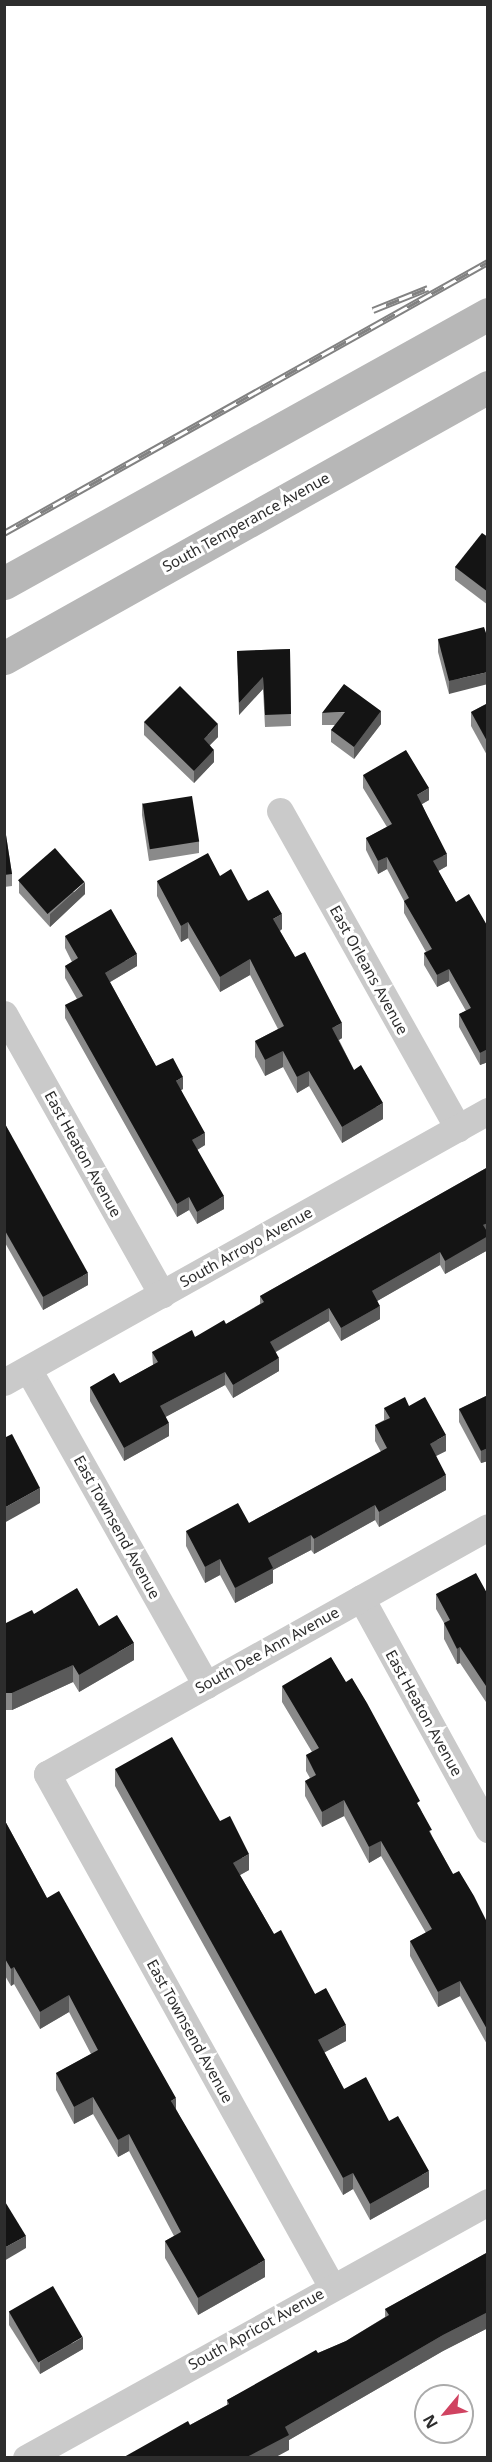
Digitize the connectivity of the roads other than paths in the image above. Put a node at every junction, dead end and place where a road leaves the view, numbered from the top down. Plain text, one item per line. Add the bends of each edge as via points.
1 (488, 314) edge
2 (488, 387) edge
3 (4, 584) edge
4 (4, 658) edge
5 (280, 811) dead end
6 (4, 1014) edge
7 (488, 1112) edge
8 (458, 1128) junction
9 (162, 1294) junction
10 (28, 1369) junction
11 (4, 1382) edge
12 (488, 1527) edge
13 (361, 1598) junction
14 (206, 1685) junction
15 (48, 1774) joint
16 (488, 1829) edge
17 (488, 2202) edge
18 (332, 2287) junction
19 (26, 2457) edge

1 - 3 main road
2 - 4 main road, South Temperance Avenue
5 - 8 street, East Orleans Avenue
6 - 9 street, East Heaton Avenue
7 - 8 street, South Arroyo Avenue
8 - 9 street, South Arroyo Avenue
9 - 10 street, South Arroyo Avenue
10 - 11 street, South Arroyo Avenue
10 - 14 street, East Townsend Avenue
12 - 13 street, South Dee Ann Avenue
13 - 14 street, South Dee Ann Avenue
13 - 16 street, East Heaton Avenue
14 - 15 street, South Dee Ann Avenue
15 - 18 street, East Townsend Avenue
17 - 18 street, South Apricot Avenue
18 - 19 street, South Apricot Avenue

